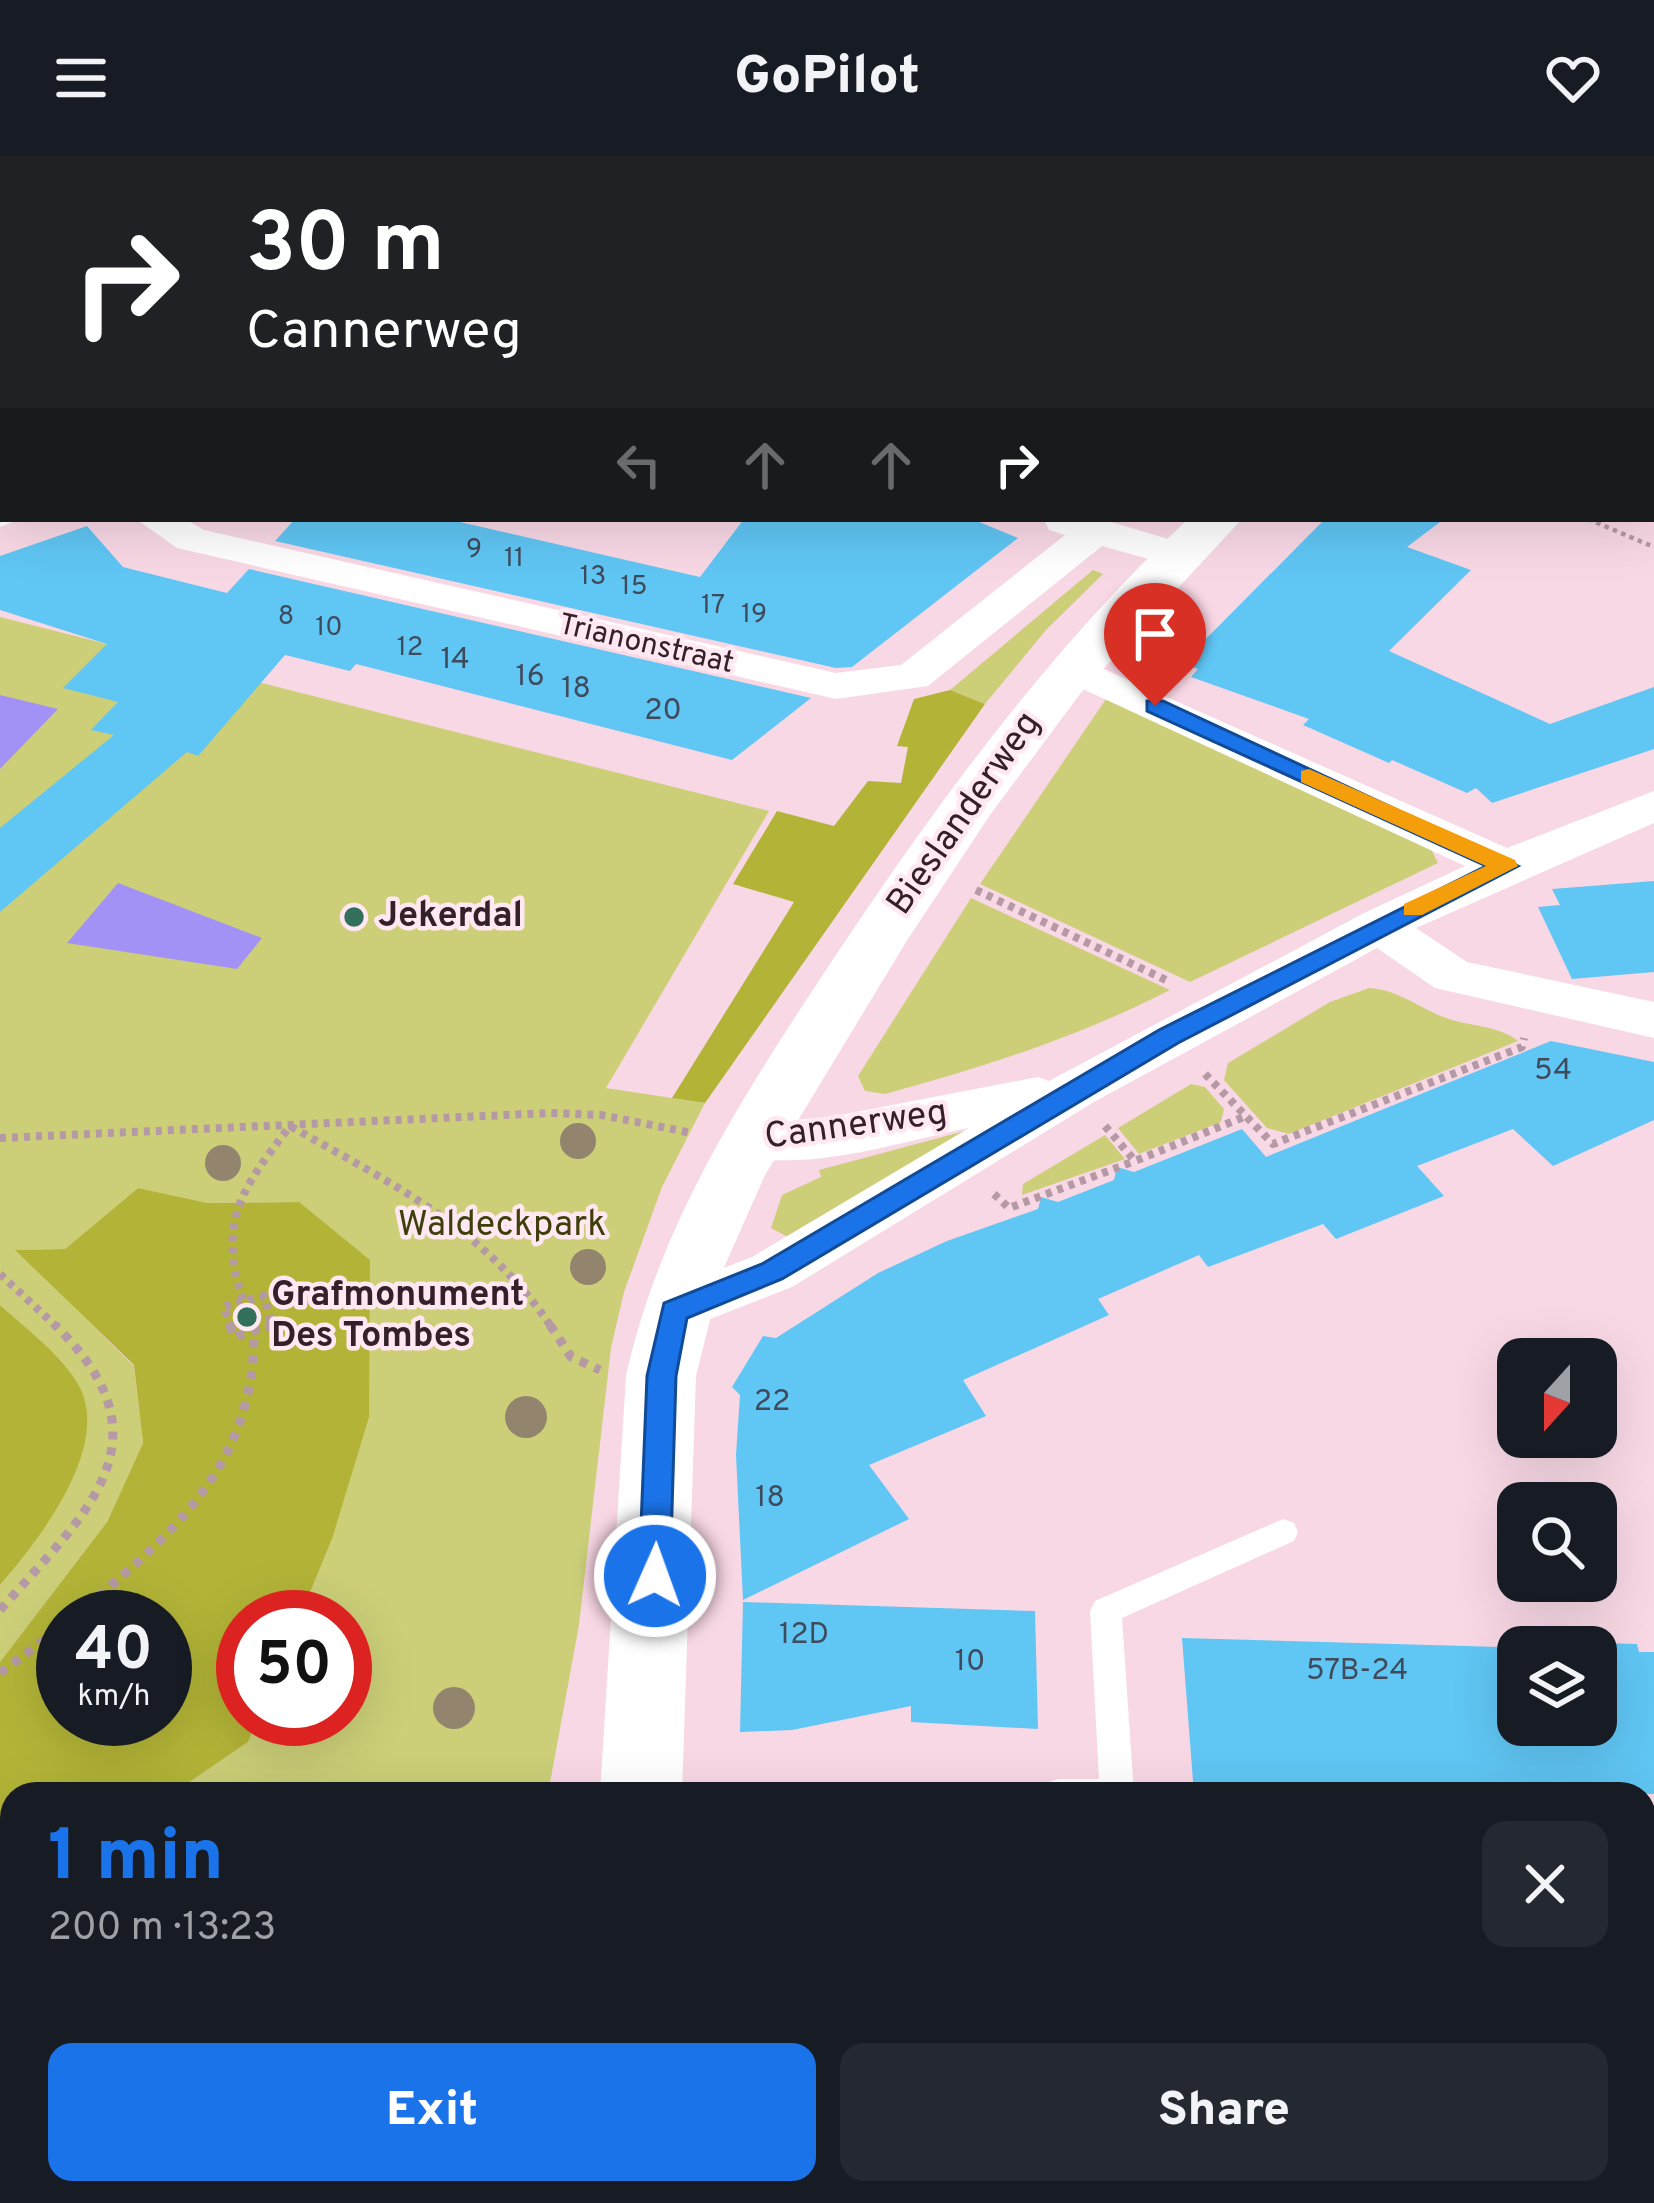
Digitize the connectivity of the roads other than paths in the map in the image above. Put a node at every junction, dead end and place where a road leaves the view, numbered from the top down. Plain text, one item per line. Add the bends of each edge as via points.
1 (161, 522) edge
2 (1066, 522) edge
3 (1096, 530) junction
4 (1197, 537) edge
5 (1072, 668) junction
6 (1654, 806) edge
7 (1506, 866) junction
8 (1382, 925) junction
9 (1654, 1020) edge
10 (1076, 1089) junction
11 (717, 1136) junction
12 (668, 1344) junction
13 (1283, 1532) dead end
14 (642, 1782) edge
15 (1116, 1782) edge

1 - 3 street, Trianonstraat via 191,539 836,686 913,677
2 - 3 street
3 - 4 street
4 - 5 main road, Bieslanderweg
5 - 7 street
5 - 11 main road, Bieslanderweg
6 - 7 street, Cannerweg
7 - 8 street, Cannerweg
8 - 9 street via 1443,972
8 - 10 street, Cannerweg
10 - 11 street, Cannerweg via 830,1136
10 - 12 street, Cannerweg
11 - 12 main road, Cannerweg via 708,1222
12 - 14 main road, Cannerweg
13 - 15 lane via 1106,1611

